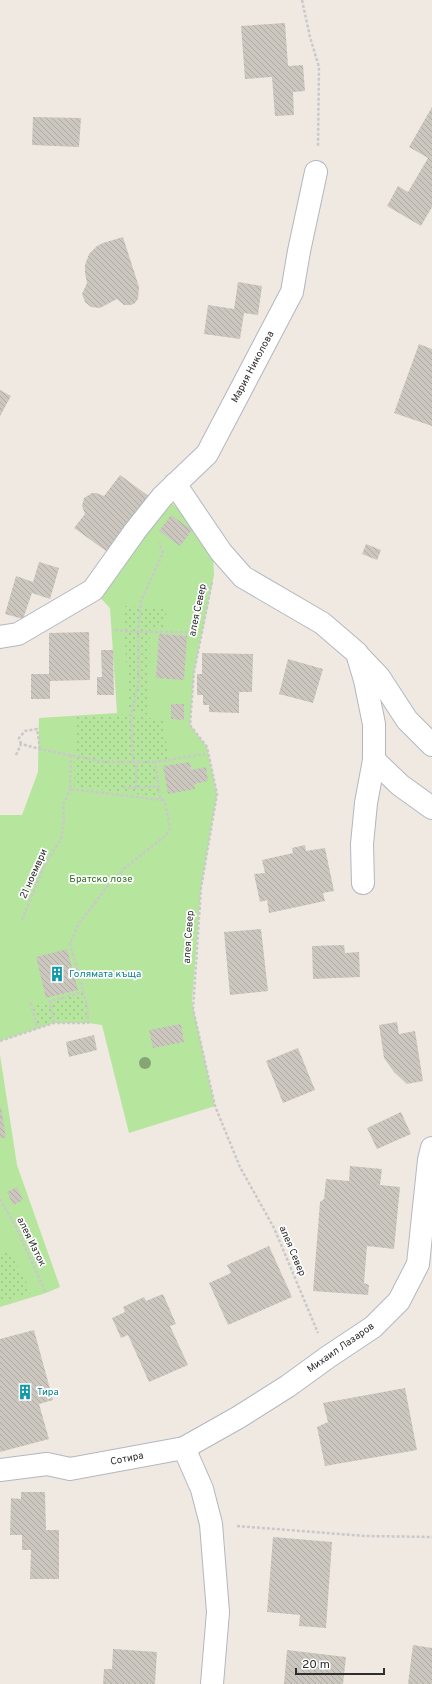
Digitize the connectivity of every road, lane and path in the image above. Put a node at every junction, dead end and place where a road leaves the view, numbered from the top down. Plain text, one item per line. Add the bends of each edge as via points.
1 (302, 0) edge
2 (316, 172) joint
3 (175, 484) junction
4 (157, 539) dead end
5 (216, 545) junction
6 (115, 630) dead end
7 (138, 632) junction
8 (197, 633) dead end
9 (0, 638) edge
10 (357, 653) junction
11 (22, 744) junction
12 (432, 745) edge
13 (40, 749) junction
14 (205, 754) dead end
15 (16, 755) dead end
16 (71, 755) junction
17 (374, 760) junction
18 (133, 762) junction
19 (137, 762) junction
20 (155, 762) junction
21 (158, 786) junction
22 (123, 787) dead end
23 (136, 788) junction
24 (70, 789) junction
25 (163, 800) junction
26 (432, 808) edge
27 (363, 883) dead end
28 (22, 920) dead end
29 (83, 992) junction
30 (31, 1003) dead end
31 (54, 1023) junction
32 (37, 1028) junction
33 (0, 1041) edge
34 (432, 1148) edge
35 (0, 1199) edge
36 (46, 1293) dead end
37 (311, 1318) dead end
38 (184, 1448) junction
39 (0, 1470) edge
40 (211, 1524) junction
41 (432, 1537) edge
42 (212, 1684) edge

1 - 2 path via 319,67
2 - 3 street, Мария Николова via 292,292 207,454
3 - 5 street
3 - 9 street, Мария Николова via 135,531 93,590 18,634
4 - 7 path via 162,553 140,601
5 - 10 street via 243,577 322,623
5 - 37 path, алея Север via 213,552 214,575 194,672 190,725 207,747 217,794 201,888 193,1009 215,1106 240,1167 274,1228
6 - 7 path
7 - 8 path
7 - 18 path via 139,682 131,714
10 - 12 street via 379,677 407,720
10 - 17 street via 374,724
11 - 13 path
11 - 13 path via 19,738 25,731 37,729
11 - 15 path
13 - 16 path
14 - 20 path
16 - 18 path via 105,762
16 - 24 path
17 - 26 street via 400,785
17 - 27 street via 362,844
18 - 19 path
19 - 20 path
19 - 23 path
20 - 21 path
21 - 23 path
21 - 25 path
22 - 23 path
24 - 25 path
24 - 28 path, 21 ноември via 62,806 64,820 61,839 44,866
25 - 29 path via 170,828 166,835 110,883 78,924 70,944
29 - 31 path via 50,1002
29 - 31 path via 88,1023
30 - 32 path
31 - 32 path
32 - 33 path
34 - 38 street, Михаил Лазаров via 418,1264 400,1301 373,1327 288,1386
35 - 36 path, алея Изток via 15,1225
38 - 39 street, Сотира via 70,1470 47,1464
38 - 40 street via 202,1489
40 - 41 path via 365,1536
40 - 42 street via 218,1612

